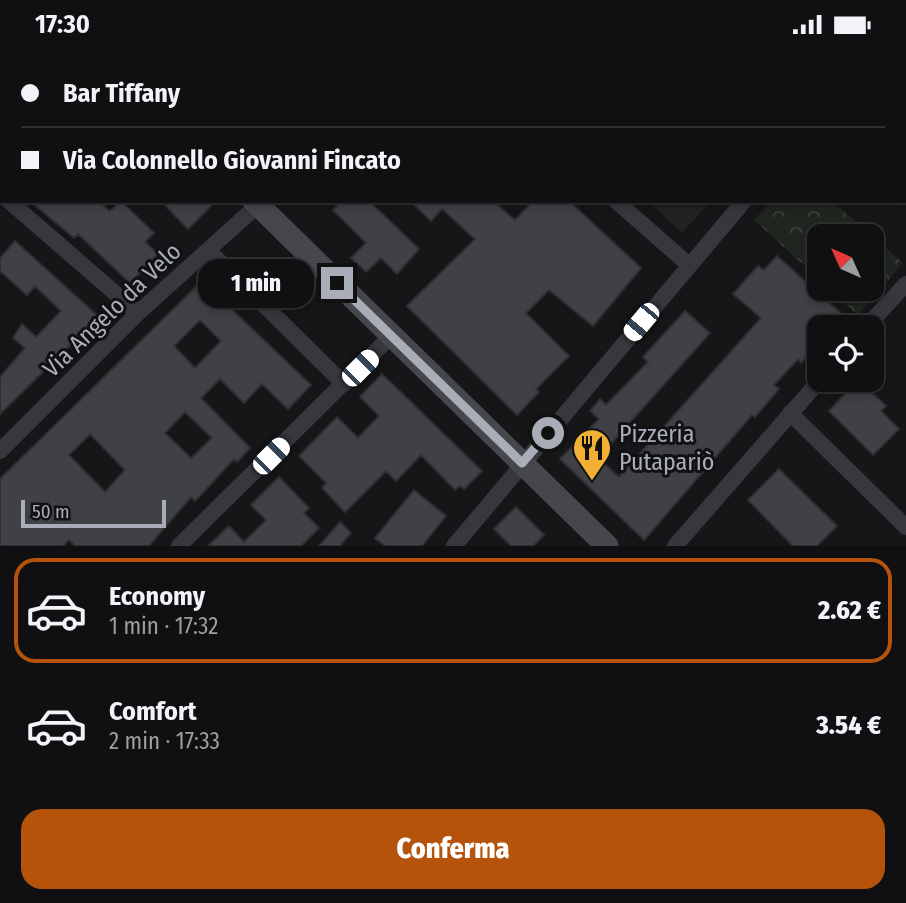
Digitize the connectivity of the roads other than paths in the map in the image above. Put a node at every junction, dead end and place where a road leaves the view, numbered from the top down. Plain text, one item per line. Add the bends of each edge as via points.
1 (11, 203) edge
2 (618, 203) edge
3 (742, 203) edge
4 (263, 205) edge
5 (208, 250) junction
6 (689, 265) junction
7 (906, 284) edge
8 (138, 313) junction
9 (877, 315) edge
10 (391, 336) junction
11 (344, 384) junction
12 (809, 392) edge
13 (790, 413) junction
14 (0, 451) edge
15 (522, 463) junction
16 (906, 527) edge
17 (179, 546) edge
18 (454, 546) edge
19 (607, 546) edge
20 (675, 546) edge

1 - 8 street
2 - 6 street
3 - 6 street
4 - 5 street, Via Angelo da Velo
4 - 10 main road
5 - 8 street, Via Angelo da Velo
5 - 11 street
6 - 15 street
7 - 9 street
8 - 14 street, Via Angelo da Velo
10 - 11 street
10 - 15 main road
11 - 17 street
12 - 13 street
13 - 16 street
13 - 20 street
15 - 18 street
15 - 19 main road

